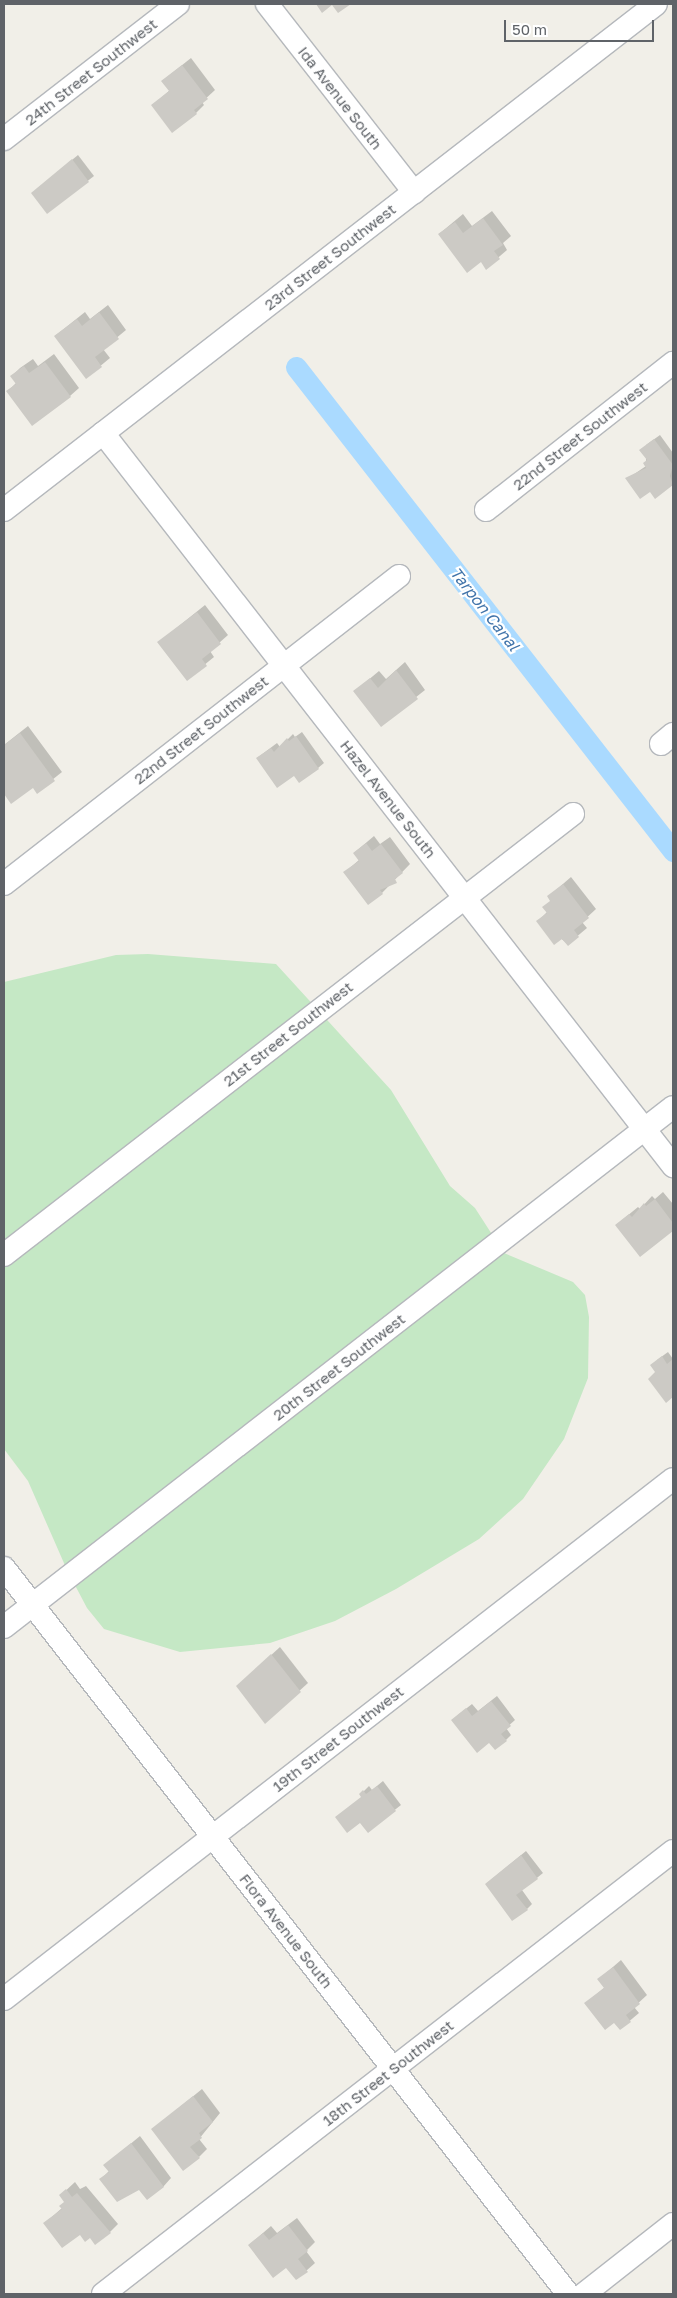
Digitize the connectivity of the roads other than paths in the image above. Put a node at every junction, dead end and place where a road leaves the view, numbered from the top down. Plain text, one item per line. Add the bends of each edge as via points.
1 (178, 4) edge
2 (266, 4) edge
3 (656, 4) edge
4 (4, 140) edge
5 (414, 192) junction
6 (673, 363) edge
7 (103, 433) junction
8 (4, 510) edge
9 (486, 510) dead end
10 (399, 576) dead end
11 (285, 665) junction
12 (573, 814) dead end
13 (4, 884) edge
14 (464, 896) junction
15 (673, 1107) edge
16 (644, 1129) junction
17 (673, 1166) edge
18 (4, 1255) edge
19 (673, 1479) edge
20 (4, 1568) edge
21 (32, 1604) junction
22 (4, 1627) edge
23 (212, 1837) junction
24 (673, 1851) edge
25 (4, 1999) edge
26 (393, 2069) junction
27 (673, 2224) edge
28 (103, 2294) edge
29 (568, 2294) edge
30 (584, 2294) edge

1 - 4 street, 24th Street Southwest
2 - 5 street, Ida Avenue South
3 - 5 street, 23rd Street Southwest
5 - 7 street, 23rd Street Southwest
6 - 9 street, 22nd Street Southwest
7 - 8 street, 23rd Street Southwest
7 - 11 street, Hazel Avenue South
10 - 11 street, 22nd Street Southwest
11 - 13 street, 22nd Street Southwest
11 - 14 street, Hazel Avenue South
12 - 14 street, 21st Street Southwest
14 - 16 street, Hazel Avenue South
14 - 18 street, 21st Street Southwest
15 - 16 street, 20th Street Southwest
16 - 17 street, Hazel Avenue South
16 - 21 street, 20th Street Southwest
19 - 23 street, 19th Street Southwest
20 - 21 street, Flora Avenue South
21 - 22 street, 20th Street Southwest
21 - 23 street, Flora Avenue South
23 - 25 street, 19th Street Southwest
23 - 26 street, Flora Avenue South
24 - 26 street, 18th Street Southwest
26 - 28 street, 18th Street Southwest
26 - 29 street, Flora Avenue South
27 - 30 street

